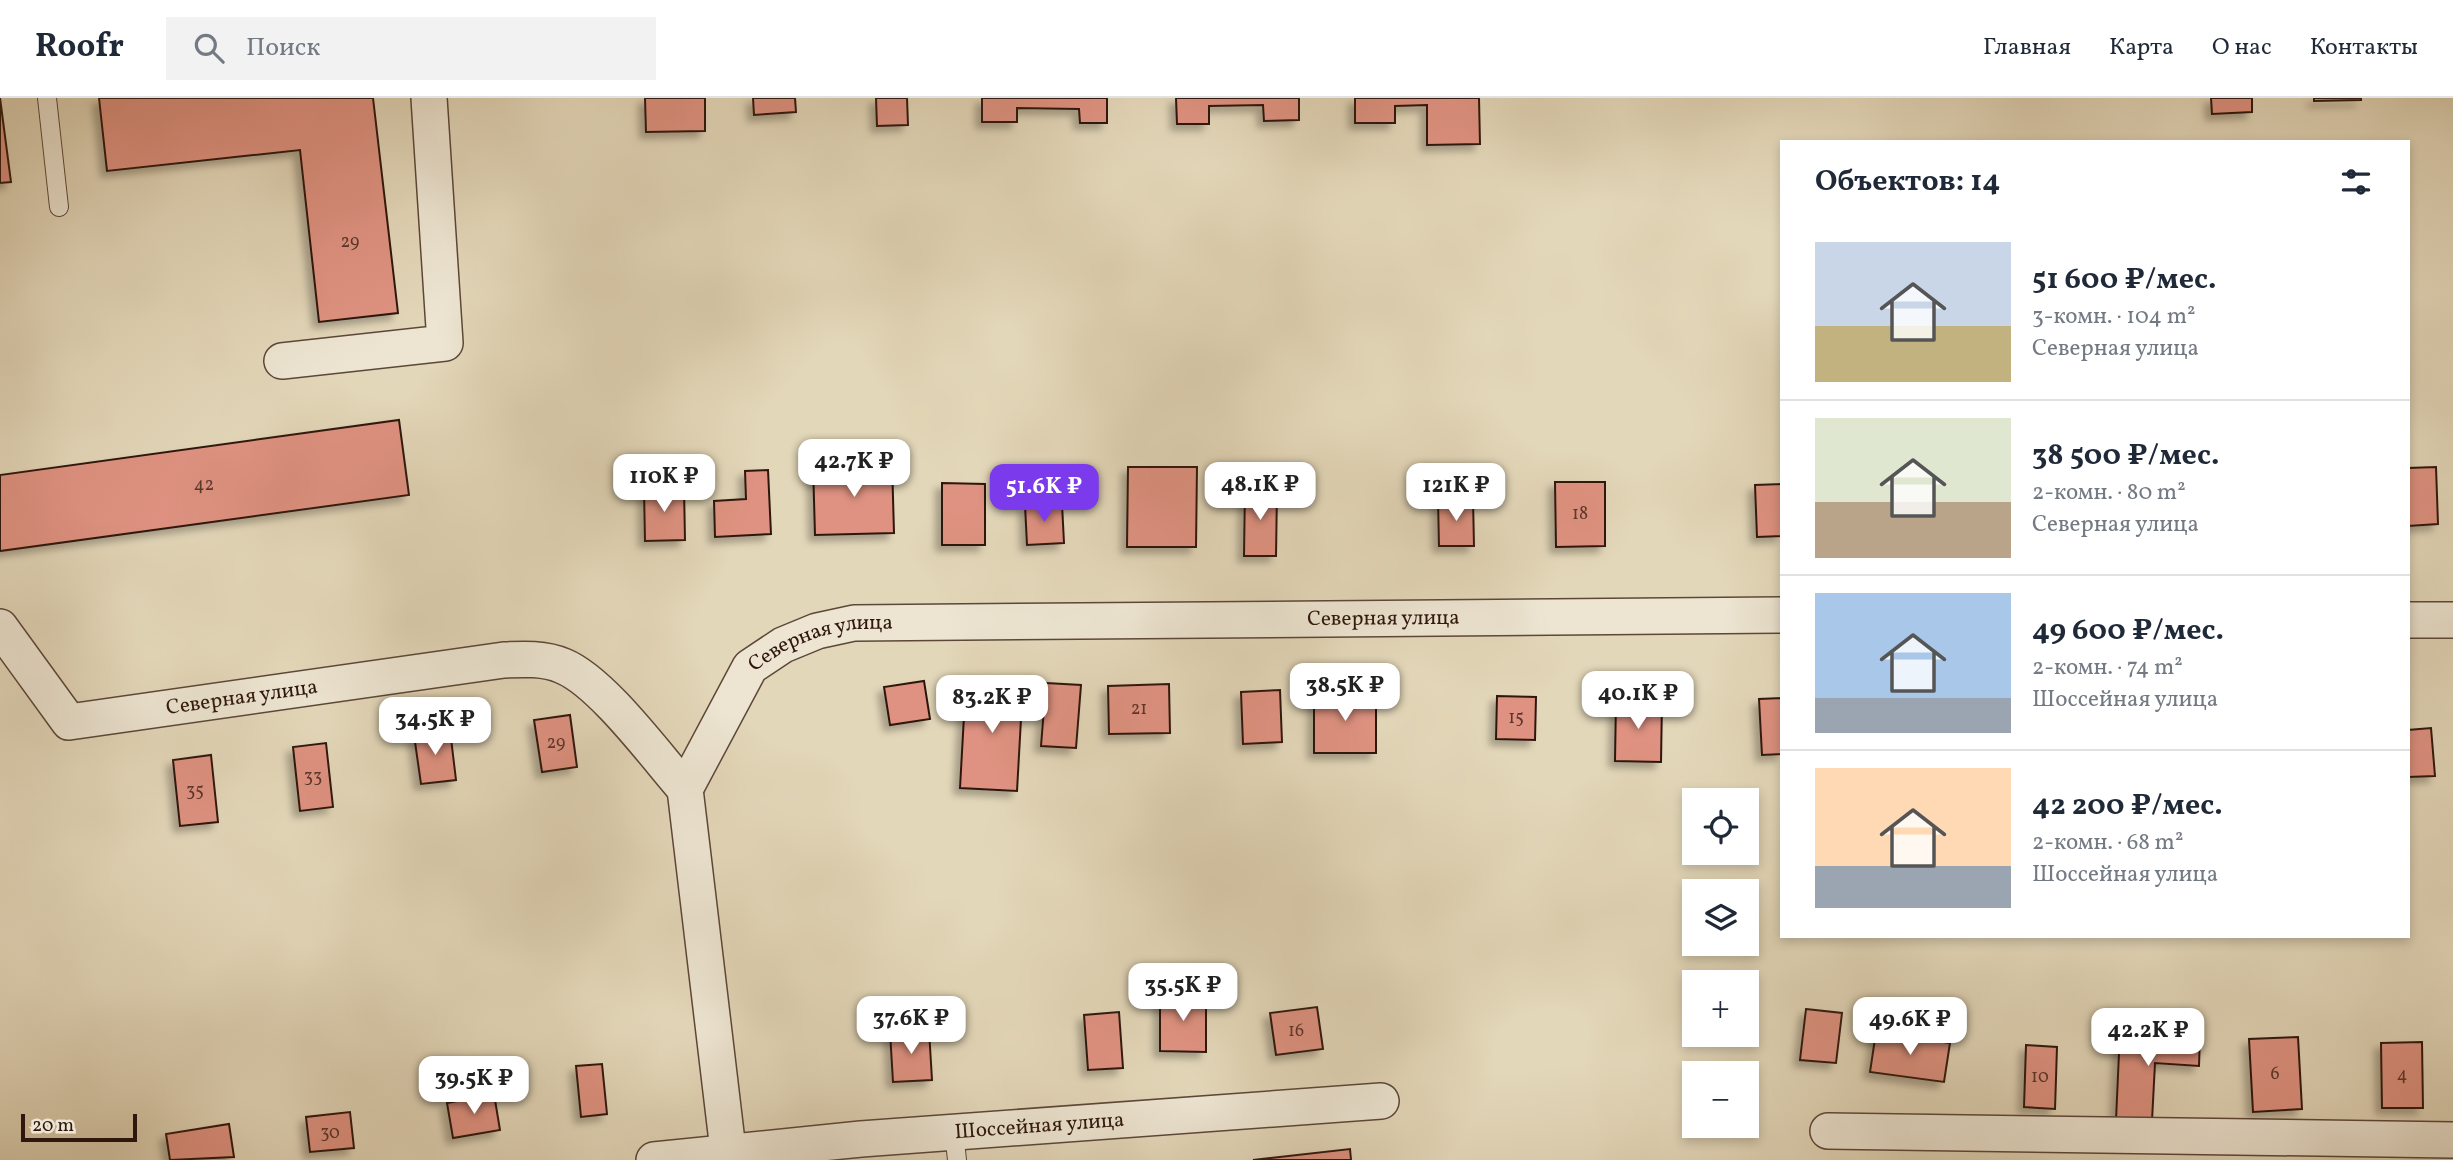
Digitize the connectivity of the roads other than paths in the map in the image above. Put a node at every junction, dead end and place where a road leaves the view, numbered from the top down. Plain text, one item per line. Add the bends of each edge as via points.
1 (47, 98) edge
2 (429, 98) edge
3 (60, 207) dead end
4 (282, 361) dead end
5 (1780, 615) edge
6 (2410, 620) edge
7 (2453, 620) edge
8 (0, 627) edge
9 (685, 789) junction
10 (1381, 1101) dead end
11 (1828, 1131) dead end
12 (2453, 1140) edge
13 (956, 1146) edge
14 (862, 1149) edge
15 (728, 1150) junction
16 (654, 1160) edge

1 - 3 lane
2 - 4 street via 445,343
5 - 9 street, Северная улица via 854,623 783,645 750,667
6 - 7 street
8 - 9 street, Северная улица via 69,722 535,659 564,666 595,687
9 - 15 street
10 - 13 street, Шоссейная улица
11 - 12 street
13 - 14 street, Шоссейная улица
14 - 15 street, Шоссейная улица
15 - 16 street, Шоссейная улица

